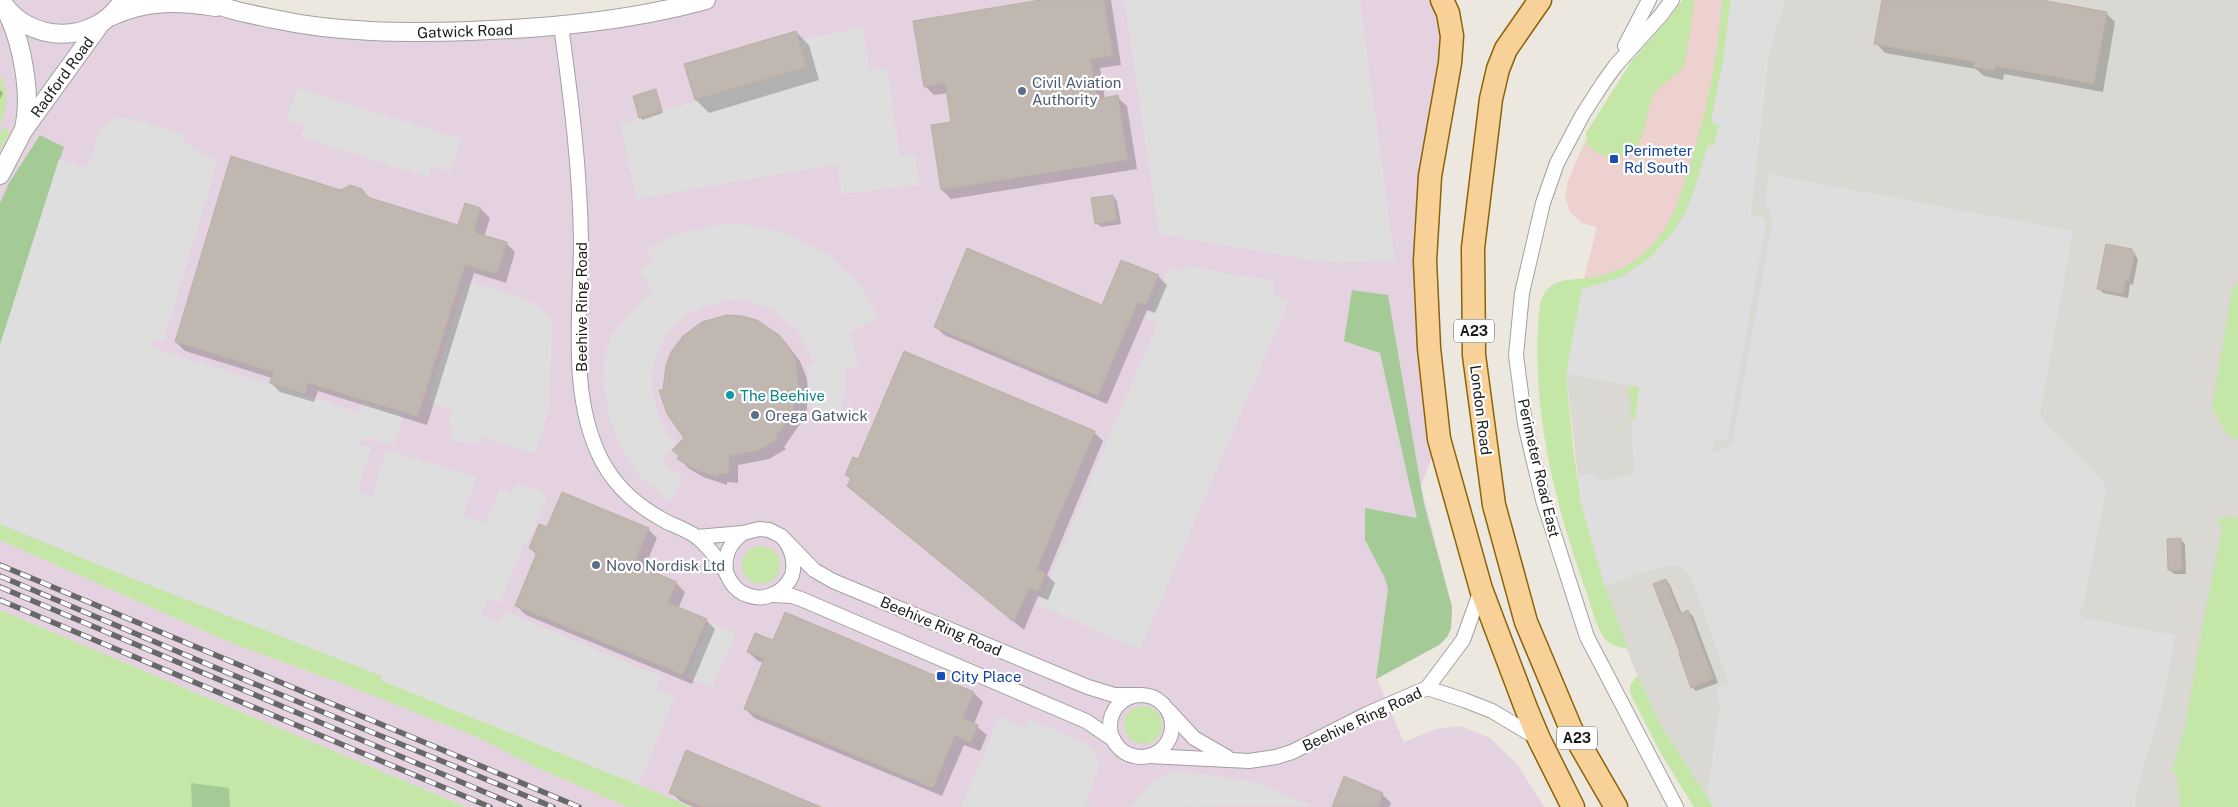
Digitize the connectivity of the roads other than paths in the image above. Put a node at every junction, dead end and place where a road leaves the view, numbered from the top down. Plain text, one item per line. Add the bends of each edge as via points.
1 (124, 0) edge
2 (205, 0) edge
3 (706, 0) edge
4 (1442, 0) edge
5 (1540, 0) edge
6 (1649, 0) edge
7 (1672, 0) edge
8 (2, 2) edge
9 (224, 8) junction
10 (105, 21) junction
11 (561, 26) junction
12 (1616, 65) junction
13 (23, 131) junction
14 (0, 174) edge
15 (743, 533) junction
16 (697, 537) junction
17 (784, 540) junction
18 (726, 572) junction
19 (1482, 589) junction
20 (773, 594) junction
21 (1426, 688) junction
22 (1140, 695) junction
23 (1165, 705) junction
24 (1539, 739) junction
25 (1114, 740) junction
26 (1150, 756) junction
27 (1236, 760) junction
28 (1573, 807) edge
29 (1616, 807) edge
30 (1676, 807) edge

1 - 10 street, Radford Road
2 - 9 street, Gatwick Road
3 - 11 street, Gatwick Road via 660,12
4 - 19 main road, A23 via 1452,36 1430,176 1425,261 1429,348 1440,439
5 - 29 main road, London Road / A23 via 1506,49 1491,99 1473,248 1474,355 1494,505 1526,622 1571,728
6 - 12 street, Perimeter Road East
7 - 12 street, Perimeter Road East
8 - 10 street, Gatwick Road via 22,22 46,33 77,33
8 - 13 street, Radford Road via 15,32 22,60 26,102
9 - 10 street, Gatwick Road via 157,2 127,10
9 - 11 street, Gatwick Road via 308,26 356,30 419,33
10 - 13 street, Radford Road
11 - 16 street, Beehive Ring Road via 574,124 581,241 578,331 589,431 608,471 627,495 647,511
12 - 30 street, Perimeter Road East via 1572,133 1550,182 1522,293 1516,355 1525,424 1543,500 1587,637
13 - 14 street, Radford Road
15 - 16 street, Beehive Ring Road
15 - 17 street, Beehive Ring Road via 764,529
15 - 18 street via 728,550
16 - 18 street, Beehive Ring Road
17 - 20 street via 792,554 793,570 785,586
17 - 22 street, Beehive Ring Road via 814,570 833,581 1088,687 1114,695
18 - 20 street, Beehive Ring Road via 734,587 745,594 756,598
19 - 21 street via 1463,640
19 - 24 main road, A23
20 - 25 street, Beehive Ring Road via 802,599 1086,720
21 - 24 street, Beehive Ring Road via 1492,711
21 - 27 street, Beehive Ring Road via 1284,755 1261,760
22 - 23 street
22 - 25 street via 1130,697 1115,710 1110,725
23 - 26 street via 1171,716 1171,733 1164,747
23 - 27 street, Beehive Ring Road via 1199,741
24 - 28 main road, A23
25 - 26 street via 1128,754
26 - 27 street, Beehive Ring Road

